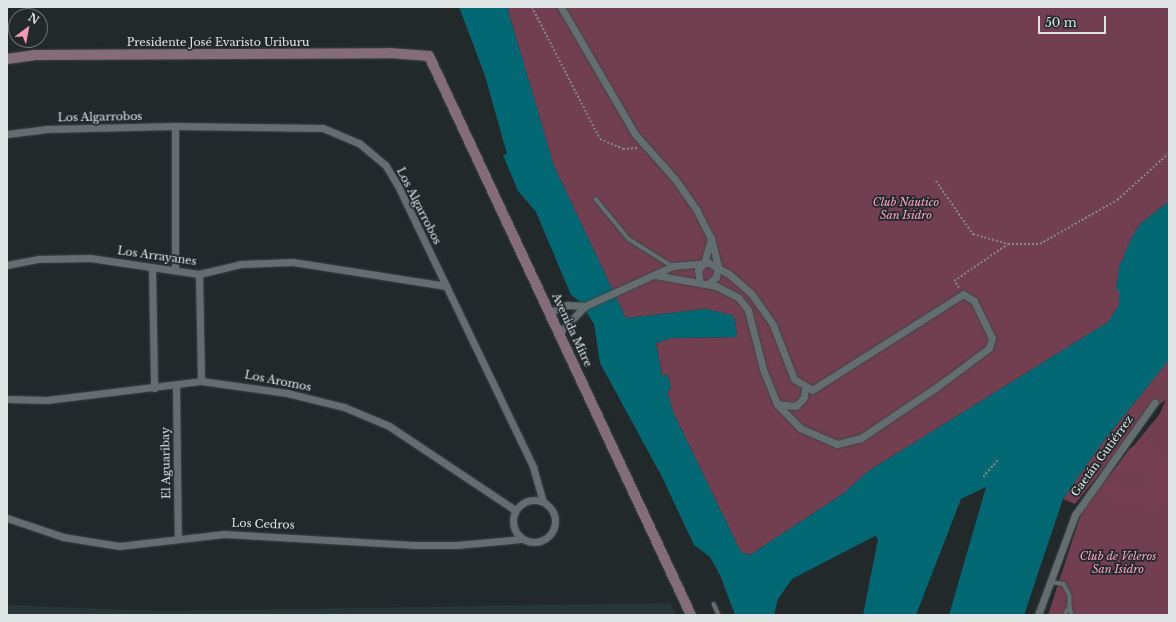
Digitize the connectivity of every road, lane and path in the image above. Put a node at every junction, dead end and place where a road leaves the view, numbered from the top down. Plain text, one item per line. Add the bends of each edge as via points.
1 (532, 7) edge
2 (561, 7) edge
3 (429, 56) joint
4 (7, 59) edge
5 (175, 126) junction
6 (7, 134) edge
7 (645, 146) junction
8 (1169, 154) edge
9 (936, 181) dead end
10 (596, 199) dead end
11 (711, 238) junction
12 (1008, 244) junction
13 (704, 263) junction
14 (7, 265) edge
15 (673, 266) junction
16 (718, 267) junction
17 (152, 268) junction
18 (175, 270) junction
19 (199, 274) junction
20 (655, 275) junction
21 (700, 283) junction
22 (708, 284) junction
23 (446, 286) junction
24 (963, 294) junction
25 (587, 305) junction
26 (550, 312) junction
27 (560, 332) junction
28 (201, 382) junction
29 (176, 386) junction
30 (154, 388) junction
31 (805, 388) junction
32 (7, 399) edge
33 (1155, 402) dead end
34 (777, 404) junction
35 (998, 460) dead end
36 (984, 477) dead end
37 (543, 502) junction
38 (516, 510) junction
39 (7, 518) edge
40 (178, 539) junction
41 (522, 539) junction
42 (1049, 582) junction
43 (714, 604) dead end
44 (1070, 607) junction
45 (691, 615) edge
46 (719, 615) edge
47 (1038, 615) edge
48 (1065, 615) edge
49 (1072, 615) edge

1 - 7 path via 600,139 623,149
2 - 7 street via 606,90
3 - 4 street, Presidente José Evaristo Uriburu via 389,53 42,55
3 - 26 street, Avenida Mitre
5 - 6 street, Los Algarrobos via 46,129
5 - 18 street
5 - 23 street, Los Algarrobos via 323,128 354,140 375,154 390,172
7 - 11 street via 675,179
8 - 12 path via 1117,200 1047,241 1040,244
9 - 12 path via 973,234
10 - 15 lane via 629,239
11 - 13 street
11 - 16 street
12 - 24 path via 954,281
13 - 15 street
13 - 16 street
13 - 21 street via 698,270
14 - 17 street, Los Arrayanes via 61,257
15 - 20 street
16 - 22 street via 716,277
16 - 31 street via 751,293 764,310 787,367
17 - 18 street, Los Arrayanes
17 - 30 street
18 - 19 street, Los Arrayanes
19 - 23 street, Los Arrayanes via 241,264 293,262
19 - 28 street
20 - 21 street
20 - 25 street via 620,287
21 - 22 street
22 - 34 street via 733,293 748,310 763,369
23 - 37 street, Los Algarrobos via 533,467
24 - 31 street via 817,389
24 - 34 street via 974,301 990,331 989,348 861,438 837,444 818,439 800,428
25 - 26 street via 567,305
25 - 27 street
26 - 27 street, Avenida Mitre
27 - 45 street, Avenida Mitre
28 - 29 street, Los Aromos
28 - 38 street, Los Aromos via 287,392 364,414 418,443
29 - 30 street, Los Aromos
29 - 40 street, El Aguaribay
30 - 32 street, Los Aromos via 47,400
31 - 34 street via 804,397 796,406
33 - 42 street, Gaetán Gutiérrez via 1089,490 1075,515
35 - 36 path
37 - 38 street via 531,500
37 - 41 street, Los Cedros via 554,519 552,532 542,541
38 - 41 street via 512,523
39 - 40 street, Los Cedros via 95,544 119,546
40 - 41 street, Los Cedros via 261,533 457,545
42 - 44 lane via 1064,584 1070,596
42 - 47 street, Gaetán Gutiérrez
43 - 46 lane
44 - 48 lane
44 - 49 lane

